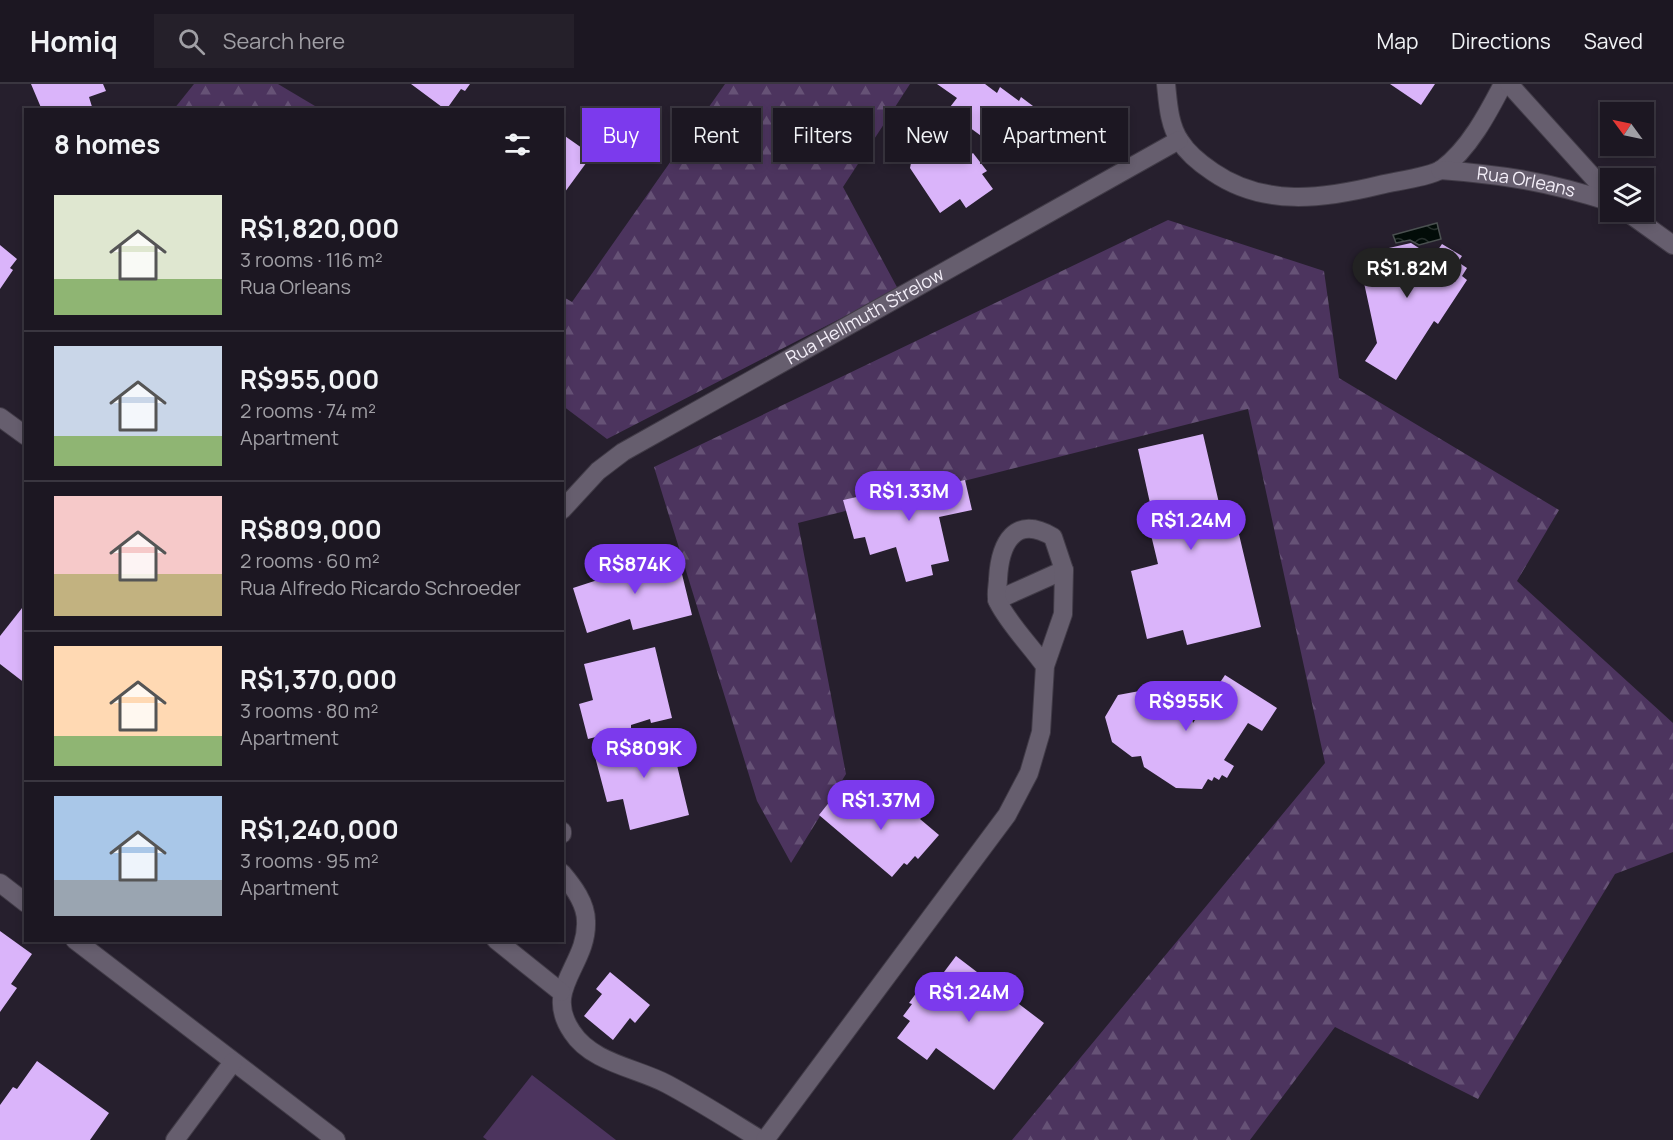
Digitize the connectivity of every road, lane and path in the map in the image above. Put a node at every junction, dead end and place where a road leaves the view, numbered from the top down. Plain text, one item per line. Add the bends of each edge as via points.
1 (1166, 84) edge
2 (1503, 84) edge
3 (1509, 84) edge
4 (1179, 140) junction
5 (1440, 170) junction
6 (1600, 185) edge
7 (1600, 198) edge
8 (1641, 222) edge
9 (1673, 245) edge
10 (0, 417) edge
11 (24, 435) edge
12 (564, 508) edge
13 (1064, 570) junction
14 (997, 600) junction
15 (1046, 666) junction
16 (564, 876) edge
17 (0, 884) edge
18 (24, 902) edge
19 (78, 942) edge
20 (498, 942) edge
21 (561, 992) junction
22 (233, 1062) junction
23 (175, 1140) edge
24 (336, 1140) edge
25 (763, 1140) edge

1 - 4 street via 1168,112
2 - 5 street via 1462,149
3 - 6 street, Rua Orleans
4 - 5 street via 1198,162 1230,184 1270,196 1307,198 1347,193
4 - 12 street, Rua Hellmuth Strelow via 623,452 598,471
5 - 7 street, Rua Orleans via 1504,175 1558,185
8 - 9 street
10 - 11 street
13 - 14 street
13 - 14 street via 1053,537 1039,528 1022,528 1006,542 999,563
13 - 15 street via 1063,614
14 - 15 street
15 - 25 street via 1041,732 1029,773 1007,816
16 - 21 street via 578,894 586,920 581,955
17 - 18 street
19 - 22 street
20 - 21 street
21 - 25 street via 563,1012 572,1033 591,1050 665,1083
22 - 23 street
22 - 24 street

